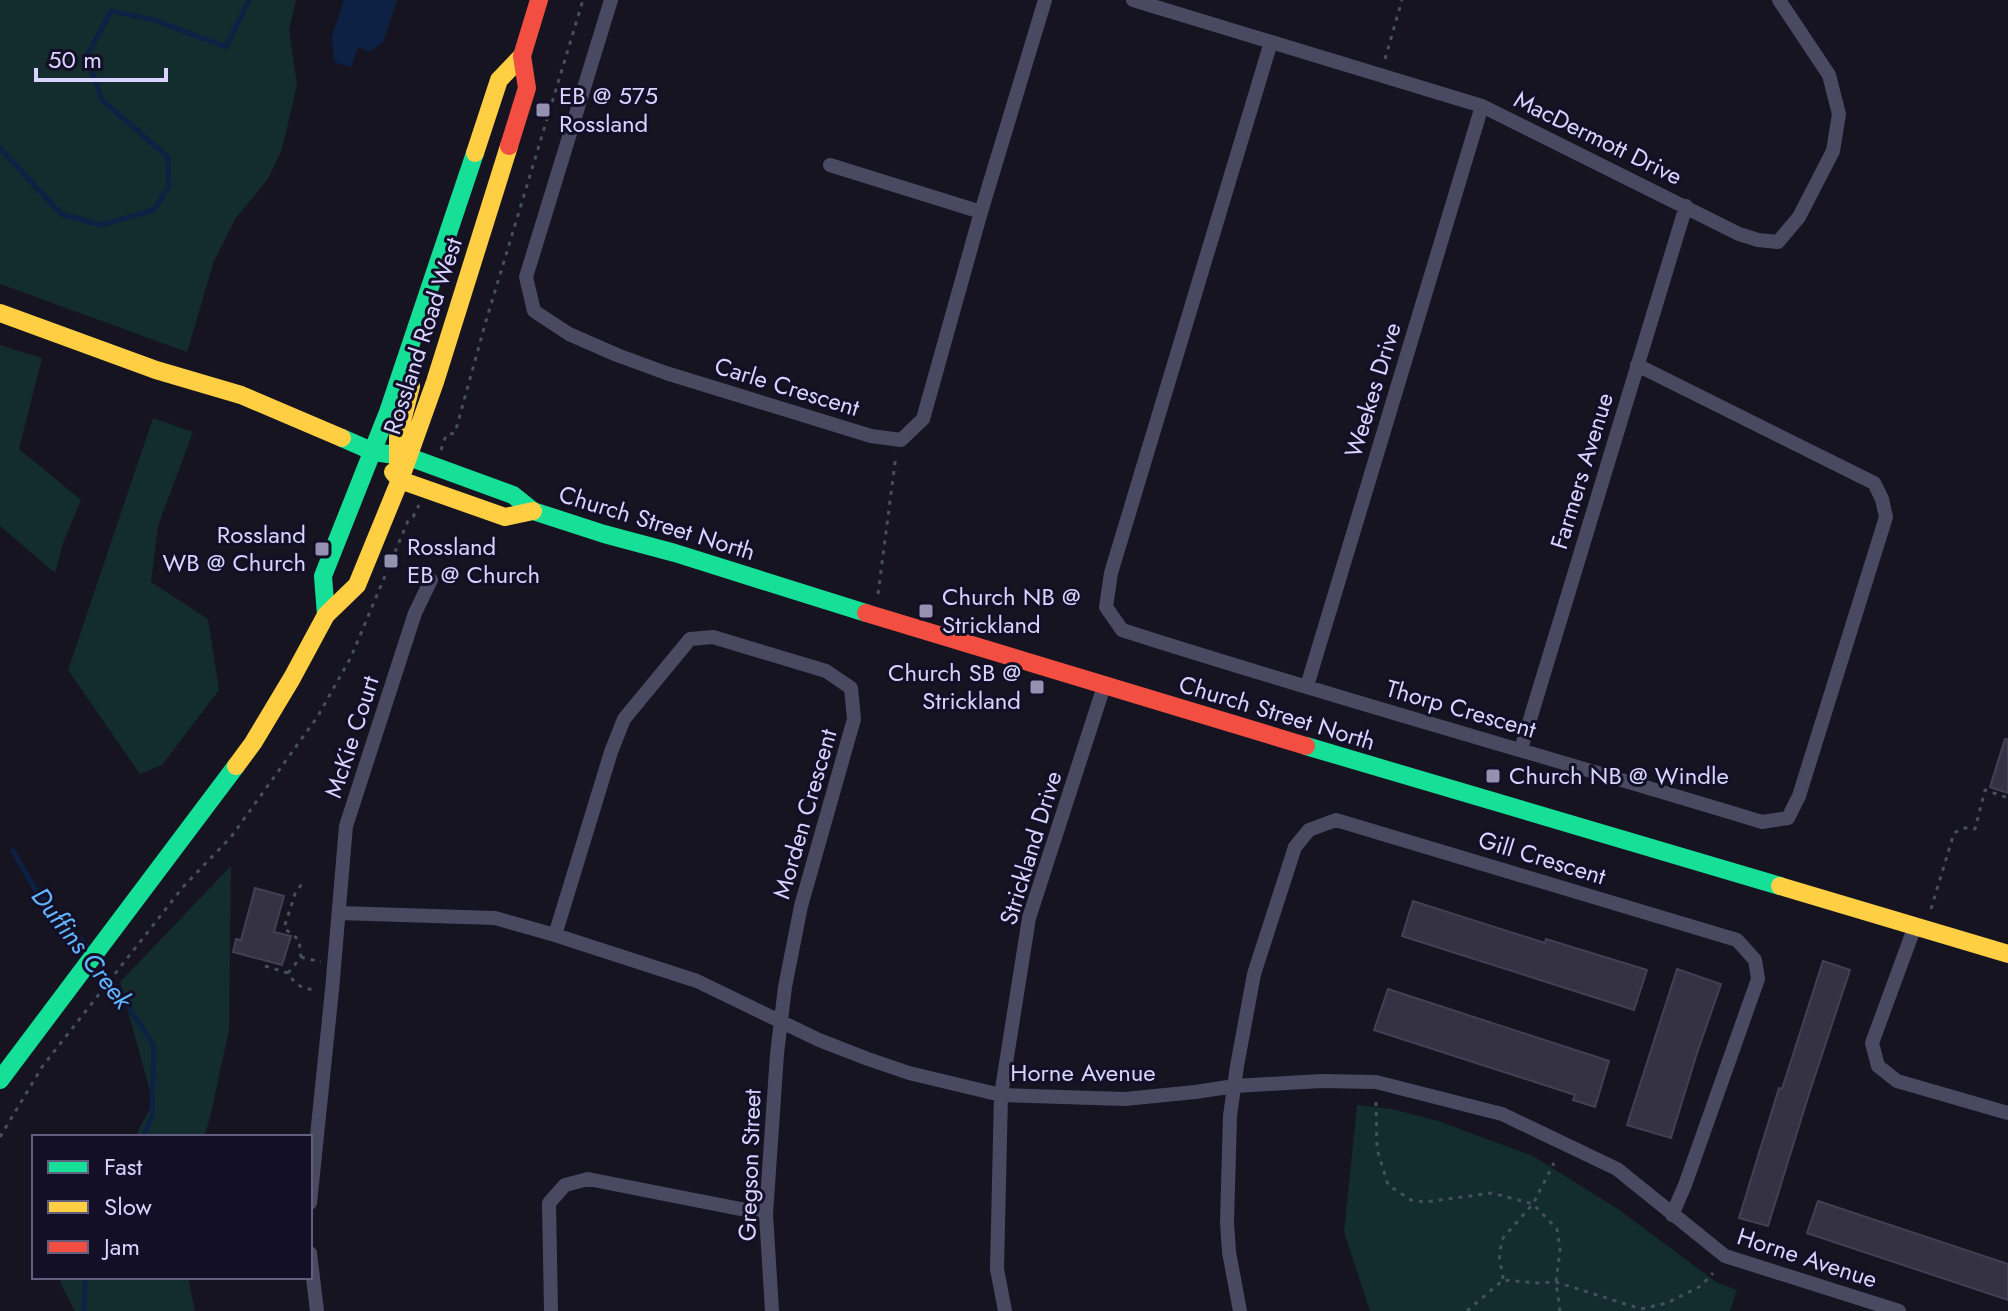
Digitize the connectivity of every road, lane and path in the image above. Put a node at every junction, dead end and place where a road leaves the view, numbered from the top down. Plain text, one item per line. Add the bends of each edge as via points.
1 (539, 0) edge
2 (583, 0) edge
3 (611, 0) edge
4 (1045, 0) edge
5 (1133, 0) edge
6 (1402, 0) edge
7 (1779, 0) edge
8 (1271, 42) junction
9 (522, 56) junction
10 (1381, 75) junction
11 (499, 80) junction
12 (1482, 106) junction
13 (830, 165) dead end
14 (1686, 206) junction
15 (981, 212) junction
16 (0, 313) edge
17 (1637, 365) junction
18 (901, 440) junction
19 (374, 452) junction
20 (402, 456) junction
21 (435, 466) junction
22 (400, 480) junction
23 (428, 489) junction
24 (533, 511) junction
25 (431, 580) dead end
26 (878, 594) dead end
27 (326, 615) junction
28 (1104, 686) junction
29 (1307, 686) junction
30 (1521, 749) junction
31 (2008, 798) edge
32 (303, 882) dead end
33 (1931, 909) dead end
34 (339, 913) junction
35 (1915, 926) junction
36 (555, 935) junction
37 (2008, 954) edge
38 (265, 966) dead end
39 (288, 973) junction
40 (332, 990) junction
41 (780, 1020) junction
42 (0, 1080) edge
43 (1235, 1086) junction
44 (1001, 1095) junction
45 (1376, 1102) dead end
46 (2008, 1113) edge
47 (0, 1137) edge
48 (1554, 1163) dead end
49 (312, 1184) edge
50 (1533, 1204) junction
51 (766, 1214) junction
52 (1672, 1215) junction
53 (312, 1270) edge
54 (1713, 1273) dead end
55 (1503, 1280) junction
56 (1556, 1282) junction
57 (1850, 1304) edge
58 (317, 1311) edge
59 (551, 1311) edge
60 (772, 1311) edge
61 (1005, 1311) edge
62 (1240, 1311) edge
63 (1467, 1311) edge
64 (1560, 1311) edge
65 (1899, 1311) edge

1 - 9 street, Rossland Road West
2 - 21 path via 455,433 446,435
3 - 18 street, Carle Crescent via 526,277 534,311 569,334 666,373 871,436
4 - 15 street
5 - 8 street, MacDermott Drive
6 - 10 path
7 - 14 street, MacDermott Drive via 1829,75 1839,114 1833,151 1799,217 1778,242 1739,234
8 - 10 street, MacDermott Drive
8 - 29 street, Thorp Crescent via 1111,573 1106,607 1122,630
9 - 11 street, Rossland Road West
9 - 20 street, Rossland Road West via 527,88 435,382
10 - 12 street, MacDermott Drive
11 - 19 street, Rossland Road West
11 - 20 street via 501,101 401,417
12 - 14 street, MacDermott Drive
12 - 29 street, Weekes Drive
13 - 15 street
14 - 17 street, Farmers Avenue
15 - 18 street via 923,419
16 - 19 street, Church Street North via 241,395
17 - 30 street, Farmers Avenue
17 - 30 street, Thorp Crescent via 1874,483 1886,517 1788,818 1762,822
18 - 26 path
19 - 20 street, Church Street North
19 - 22 street, Church Street North
19 - 27 street, Rossland Road West via 323,576
20 - 21 street, Church Street North
20 - 22 street, Rossland Road West
21 - 24 street, Church Street North via 513,495
22 - 23 street, Church Street North
22 - 27 street, Rossland Road West via 357,585
23 - 24 street, Church Street North via 505,517
23 - 47 path via 408,521 351,657 318,716 231,837 183,887 42,1067
24 - 28 street, Church Street North
25 - 34 street, McKie Court via 415,613 346,826
27 - 42 street, Rossland Road West via 253,743
28 - 35 street, Church Street North
28 - 44 street, Strickland Drive via 1029,918
29 - 30 street, Thorp Crescent
31 - 33 path via 1985,790 1975,829 1954,833
32 - 39 path via 284,928 299,940 301,957
34 - 36 street, Horne Avenue via 495,918
34 - 40 street, McKie Court
35 - 37 street, Church Street North
35 - 46 street via 1872,1043 1878,1066 1897,1081
36 - 41 street, Horne Avenue via 697,981
36 - 41 street, Morden Crescent via 624,719 690,639 713,637 826,671 851,688 854,719 801,906
38 - 39 path
39 - 40 path via 303,989
40 - 49 street, McKie Court
41 - 44 street, Horne Avenue via 868,1059
41 - 51 street, Gregson Street
43 - 44 street, Horne Avenue via 1125,1099
43 - 52 street, Horne Avenue via 1376,1082 1502,1114 1617,1169
43 - 52 street, Gill Crescent via 1254,974 1295,847 1309,830 1336,820 1377,832 1737,940 1755,960 1758,979
43 - 62 street, Gill Crescent via 1227,1222
44 - 61 street, Strickland Drive via 997,1269
45 - 50 path via 1377,1149 1388,1185 1411,1200 1492,1193
48 - 50 path
50 - 55 path via 1503,1238
50 - 56 path via 1557,1229
51 - 59 street via 588,1179 565,1185 549,1203
51 - 60 street, Gregson Street
52 - 57 street, Horne Avenue via 1725,1256
53 - 58 street
54 - 56 path via 1701,1286 1667,1303 1641,1309
55 - 56 path
55 - 63 path
56 - 64 path
57 - 65 street, Horne Avenue

